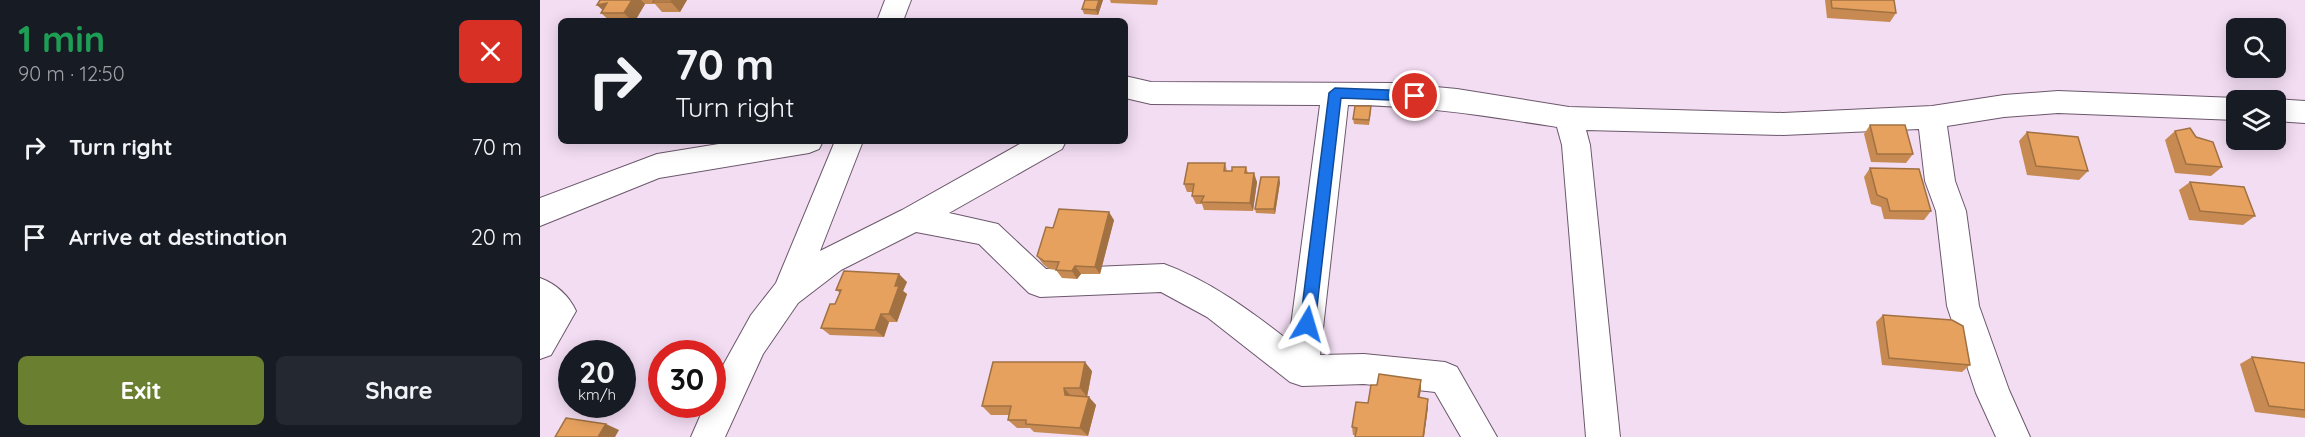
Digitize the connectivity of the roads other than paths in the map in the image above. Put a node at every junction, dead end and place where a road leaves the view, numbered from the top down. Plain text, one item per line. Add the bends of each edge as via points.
1 (1138, 90) edge
2 (1335, 93) junction
3 (1128, 102) edge
4 (2226, 109) edge
5 (2286, 111) edge
6 (2305, 112) edge
7 (1932, 117) junction
8 (1569, 118) junction
9 (791, 144) edge
10 (848, 144) edge
11 (1046, 144) edge
12 (540, 213) edge
13 (913, 219) junction
14 (540, 292) edge
15 (788, 292) junction
16 (540, 344) edge
17 (1302, 371) junction
18 (708, 437) edge
19 (1480, 437) edge
20 (1603, 437) edge
21 (2013, 437) edge

1 - 2 street
1 - 3 street
2 - 8 street via 1457,100
2 - 17 street
4 - 7 street via 2058,102
5 - 6 street
7 - 8 street via 1783,124
7 - 21 street via 1940,181 1951,211 1963,306
8 - 20 street via 1576,145
9 - 12 street via 657,166
10 - 15 street
11 - 13 street
13 - 15 street via 816,270
13 - 17 street via 987,233 1040,283 1164,278 1218,307
14 - 16 street via 560,310
15 - 18 street via 768,316 731,382
17 - 19 street via 1364,369 1445,378

